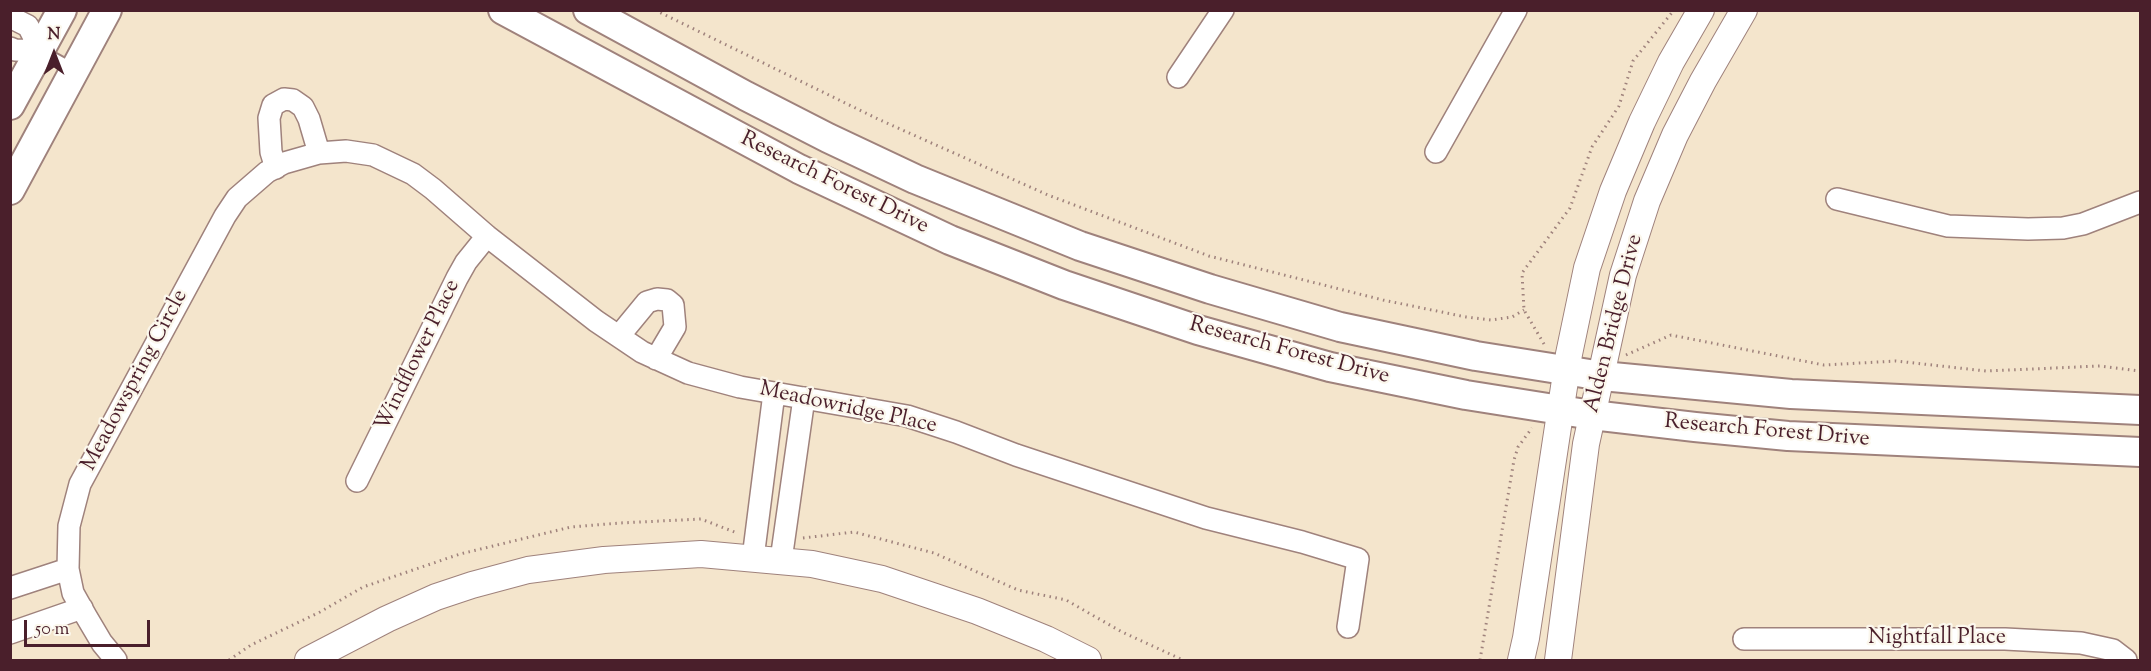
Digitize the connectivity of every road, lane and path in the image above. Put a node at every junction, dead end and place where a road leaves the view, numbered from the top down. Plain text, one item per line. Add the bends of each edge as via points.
1 (62, 10) edge
2 (107, 10) edge
3 (503, 10) edge
4 (588, 10) edge
5 (655, 10) edge
6 (1223, 10) edge
7 (1516, 10) edge
8 (1674, 10) edge
9 (1701, 10) edge
10 (1739, 12) edge
11 (10, 17) edge
12 (10, 48) edge
13 (41, 51) junction
14 (75, 70) junction
15 (1178, 77) dead end
16 (10, 105) edge
17 (321, 152) junction
18 (1436, 152) dead end
19 (276, 168) junction
20 (10, 190) edge
21 (1837, 200) dead end
22 (2140, 202) edge
23 (487, 236) junction
24 (1524, 310) junction
25 (619, 336) junction
26 (1557, 358) junction
27 (656, 359) junction
28 (1604, 366) junction
29 (2140, 371) edge
30 (774, 393) junction
31 (804, 398) junction
32 (1551, 408) junction
33 (2140, 410) edge
34 (1593, 415) junction
35 (2140, 452) edge
36 (357, 481) dead end
37 (753, 558) junction
38 (781, 560) junction
39 (68, 569) junction
40 (10, 588) edge
41 (82, 608) junction
42 (1348, 627) dead end
43 (10, 633) edge
44 (1744, 639) dead end
45 (116, 660) edge
46 (308, 660) edge
47 (1088, 660) edge
48 (1479, 660) edge
49 (1521, 660) edge
50 (1558, 660) edge
51 (2126, 660) edge

1 - 13 main road
2 - 14 main road
3 - 32 main road, Research Forest Drive via 851,195 1064,285 1198,330 1330,367
4 - 26 main road, Research Forest Drive via 873,160 1080,246 1340,327 1476,356
5 - 24 path via 880,120 1048,195 1209,256 1466,317 1491,320 1512,317
6 - 15 street
7 - 18 street
8 - 24 path via 1633,61 1619,106 1592,147 1570,208 1522,273
9 - 26 street, Alden Bridge Drive via 1671,62 1613,190
10 - 28 street, Alden Bridge Drive via 1680,126 1647,201 1623,275
11 - 13 street via 28,26
12 - 13 street
13 - 14 lane
13 - 16 main road
14 - 20 main road
17 - 19 street, Meadowspring Circle
17 - 19 street via 303,108 284,99 273,105 269,118
17 - 23 street, Meadowridge Place via 373,155 395,164 433,189
19 - 39 street, Meadowspring Circle via 237,198 225,216 91,462 80,484 69,526
21 - 22 street via 1948,226 2028,229 2083,224
23 - 25 street, Meadowridge Place
23 - 36 street, Windflower Place via 457,278
24 - 26 path
25 - 27 street, Meadowridge Place
25 - 27 street via 647,302 667,300 673,305 675,327
26 - 28 main road, Research Forest Drive
26 - 32 street, Alden Bridge Drive
27 - 30 street, Meadowridge Place via 688,373
28 - 29 path via 1671,335 1824,365 1896,361 1986,371 2100,366
28 - 33 main road, Research Forest Drive via 1791,394
28 - 34 street, Alden Bridge Drive
30 - 31 street, Meadowridge Place
30 - 37 street
31 - 38 street
31 - 42 street, Meadowridge Place via 907,416 1206,518 1358,559
32 - 34 main road, Research Forest Drive
32 - 48 path via 1518,447 1514,460
32 - 49 street, Alden Bridge Drive
34 - 35 main road, Research Forest Drive via 1788,436
34 - 50 street, Alden Bridge Drive
37 - 38 street
37 - 46 street via 701,554 528,570 436,597
38 - 47 street via 882,579 977,611
39 - 40 street
39 - 41 street, Meadowspring Circle via 73,593
41 - 43 street
41 - 45 street, Meadowspring Circle
44 - 51 street, Nightfall Place via 2048,641 2114,650

